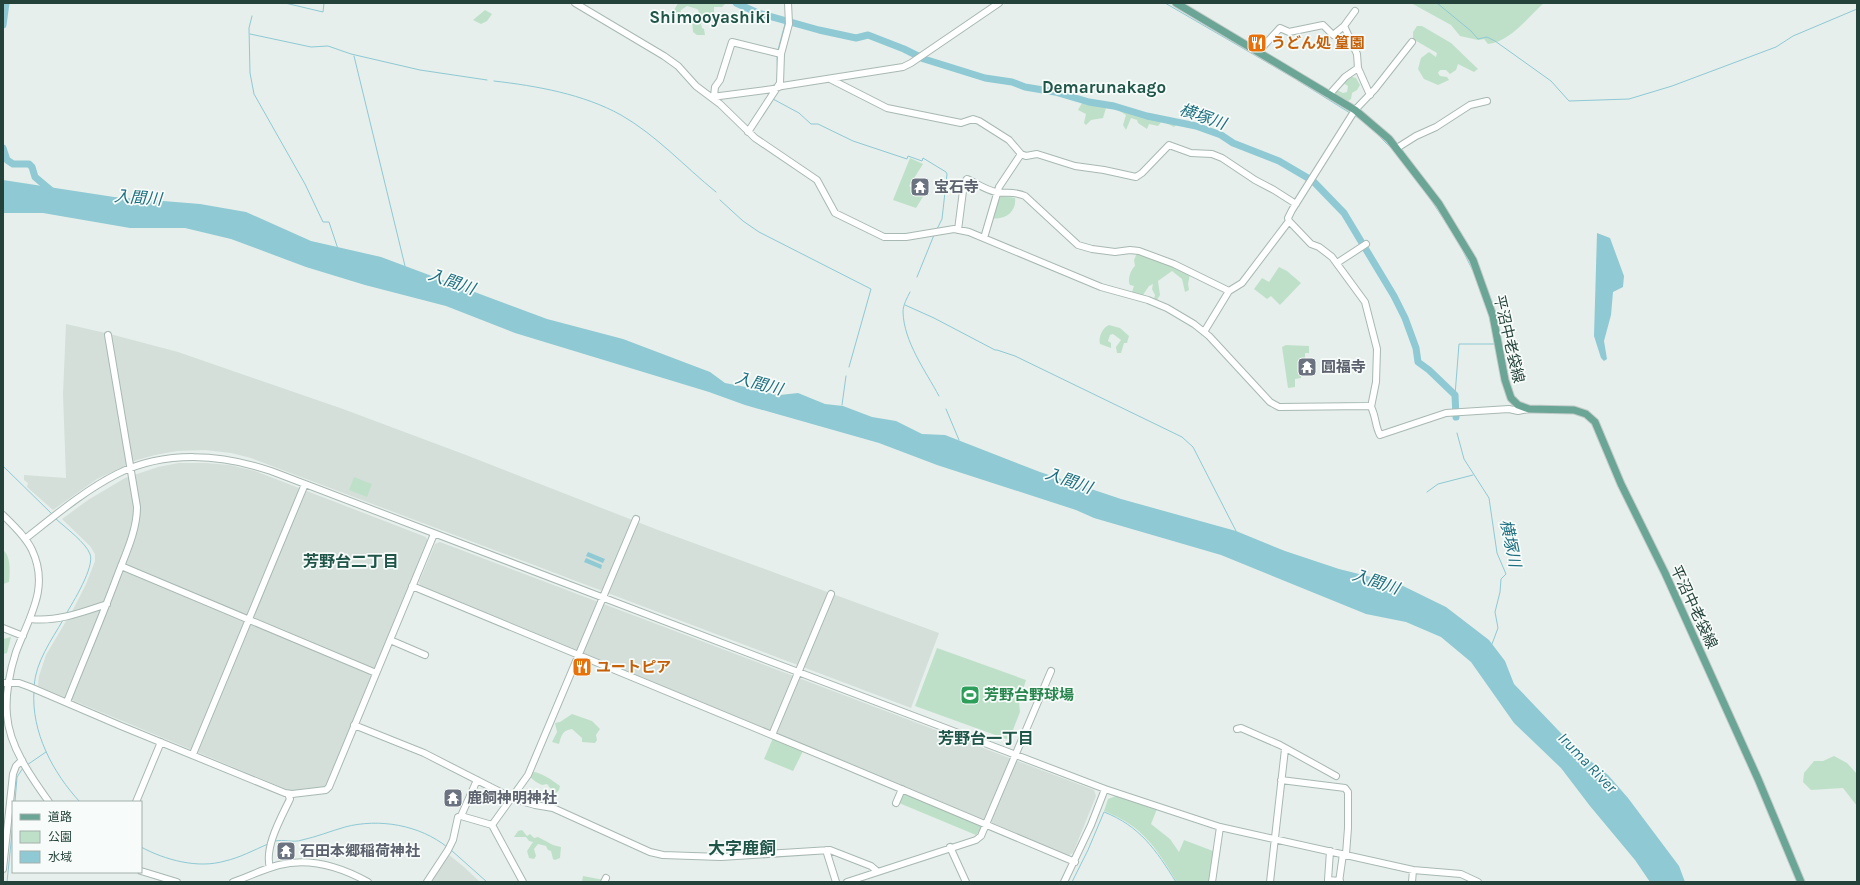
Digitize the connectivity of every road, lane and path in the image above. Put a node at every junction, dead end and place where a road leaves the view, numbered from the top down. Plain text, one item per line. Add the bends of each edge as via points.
1 (575, 3) edge
2 (788, 3) edge
3 (999, 3) edge
4 (1176, 3) edge
5 (1355, 11) dead end
6 (1344, 26) junction
7 (1412, 42) dead end
8 (1258, 52) junction
9 (781, 54) junction
10 (1358, 68) junction
11 (830, 79) junction
12 (778, 88) junction
13 (1329, 95) junction
14 (1370, 95) junction
15 (713, 96) junction
16 (1488, 101) dead end
17 (1355, 110) junction
18 (748, 132) junction
19 (1397, 148) junction
20 (1021, 154) junction
21 (997, 192) junction
22 (1296, 204) junction
23 (1289, 221) junction
24 (958, 230) junction
25 (984, 238) junction
26 (1366, 244) dead end
27 (1337, 263) junction
28 (1229, 291) junction
29 (1204, 332) junction
30 (108, 335) dead end
31 (1371, 407) junction
32 (1517, 408) junction
33 (130, 469) junction
34 (305, 484) junction
35 (3, 515) edge
36 (636, 519) dead end
37 (434, 534) junction
38 (25, 539) junction
39 (121, 566) junction
40 (412, 586) junction
41 (831, 594) dead end
42 (602, 597) junction
43 (107, 604) junction
44 (31, 619) junction
45 (249, 620) junction
46 (3, 628) edge
47 (23, 636) junction
48 (390, 640) junction
49 (579, 654) junction
50 (425, 655) dead end
51 (1051, 671) dead end
52 (799, 672) junction
53 (376, 673) junction
54 (6, 683) edge
55 (67, 702) junction
56 (354, 725) junction
57 (1237, 729) dead end
58 (772, 735) junction
59 (161, 742) junction
60 (1285, 748) junction
61 (193, 754) junction
62 (1016, 755) junction
63 (22, 760) junction
64 (1336, 776) dead end
65 (478, 780) junction
66 (1281, 780) junction
67 (902, 789) junction
68 (1105, 789) junction
69 (288, 794) junction
70 (512, 798) junction
71 (48, 801) edge
72 (136, 801) edge
73 (896, 802) dead end
74 (461, 816) junction
75 (987, 824) junction
76 (492, 825) junction
77 (1220, 827) junction
78 (1274, 840) junction
79 (950, 847) junction
80 (826, 850) junction
81 (1330, 851) junction
82 (1344, 854) junction
83 (4, 855) edge
84 (1075, 862) junction
85 (270, 868) junction
86 (3, 869) edge
87 (1413, 870) junction
88 (877, 871) junction
89 (142, 872) edge
90 (243, 880) edge
91 (177, 882) edge
92 (233, 882) edge
93 (368, 882) edge
94 (427, 882) edge
95 (523, 882) edge
96 (836, 882) edge
97 (847, 882) edge
98 (966, 882) edge
99 (1064, 882) edge
100 (1212, 882) edge
101 (1270, 882) edge
102 (1340, 882) edge
103 (1412, 882) edge
104 (1478, 882) edge
105 (1801, 882) edge

1 - 15 street via 664,56 678,66 696,86
2 - 9 street via 789,24
3 - 11 street via 903,67
4 - 8 main road, 平沼中老袋線
5 - 6 street
6 - 8 street via 1333,35 1323,25 1289,32 1280,28
6 - 10 street via 1357,54
7 - 14 street
8 - 13 main road, 平沼中老袋線
9 - 12 street via 781,79
9 - 15 street via 732,42
10 - 13 street via 1345,76
10 - 14 street
11 - 12 street
11 - 20 street via 887,108 961,123 973,119 979,121 1009,140
12 - 15 street
12 - 18 street
13 - 17 main road, 平沼中老袋線
14 - 17 street
15 - 18 street
16 - 19 street via 1470,105
17 - 19 main road, 平沼中老袋線
17 - 22 street
18 - 24 street via 817,180 835,213 884,237 906,237
19 - 32 main road, 平沼中老袋線 via 1439,204 1473,260 1493,316 1506,388
20 - 21 street via 1004,177
20 - 22 street via 1037,154 1075,166 1136,177 1169,145 1176,146 1191,153 1212,154 1222,158
21 - 24 street via 964,180
21 - 25 street
21 - 28 street via 1015,192 1025,196 1078,245 1098,250 1130,250 1148,254
22 - 23 street
23 - 27 street via 1311,244 1326,252
23 - 28 street via 1242,283
24 - 25 street
25 - 29 street via 1101,287 1148,300 1179,315
26 - 27 street
27 - 31 street via 1365,302 1373,329 1377,367
28 - 29 street
29 - 31 street via 1274,404 1286,408 1364,405
30 - 33 street
31 - 32 street via 1380,435 1451,412
32 - 105 main road, 平沼中老袋線 via 1574,410 1589,416 1595,422 1621,484 1665,573 1755,772
33 - 34 street via 159,460 182,457 220,458 248,463
33 - 38 street via 97,486
33 - 39 street via 137,516
34 - 37 street
34 - 45 street
35 - 38 street
36 - 42 street
37 - 40 street
37 - 42 street
38 - 44 street via 35,557 39,577
39 - 43 street
39 - 45 street
40 - 48 street
40 - 49 street
41 - 52 street
42 - 49 street
42 - 52 street
43 - 44 street via 77,614 41,620
43 - 55 street
44 - 47 street
45 - 53 street
45 - 61 street
46 - 47 street
47 - 54 street
48 - 50 street
48 - 53 street
49 - 58 street
49 - 70 street via 528,775
51 - 62 street
52 - 58 street
52 - 62 street
53 - 56 street
54 - 55 street via 24,685
54 - 63 street via 8,722
55 - 59 street
56 - 65 street via 424,753
56 - 69 street via 329,787 326,790
57 - 60 street via 1241,728
58 - 67 street
59 - 61 street
59 - 72 street
60 - 64 street
60 - 66 street
61 - 69 street
62 - 68 street
62 - 75 street
63 - 71 street
63 - 83 street via 13,774
65 - 70 street
65 - 74 street
66 - 78 street
66 - 82 street via 1345,788 1348,792 1348,828
67 - 73 street
67 - 75 street
68 - 77 street
68 - 84 street
69 - 85 street via 290,799 267,857
70 - 76 street
70 - 80 street via 553,808 650,852 664,855 721,857
74 - 76 street
74 - 94 street via 458,817 448,850
75 - 79 street via 976,840
75 - 84 street
76 - 95 street
77 - 78 street
77 - 100 street
78 - 81 street
78 - 101 street
79 - 88 street
79 - 98 street
80 - 88 street via 839,852
80 - 96 street
81 - 82 street
81 - 102 street via 1328,880
82 - 87 street
82 - 102 street
83 - 86 street
84 - 99 street
85 - 90 street
85 - 93 street via 293,862 329,865 346,870
87 - 103 street
87 - 104 street via 1461,874
88 - 97 street
89 - 91 street
90 - 92 street

